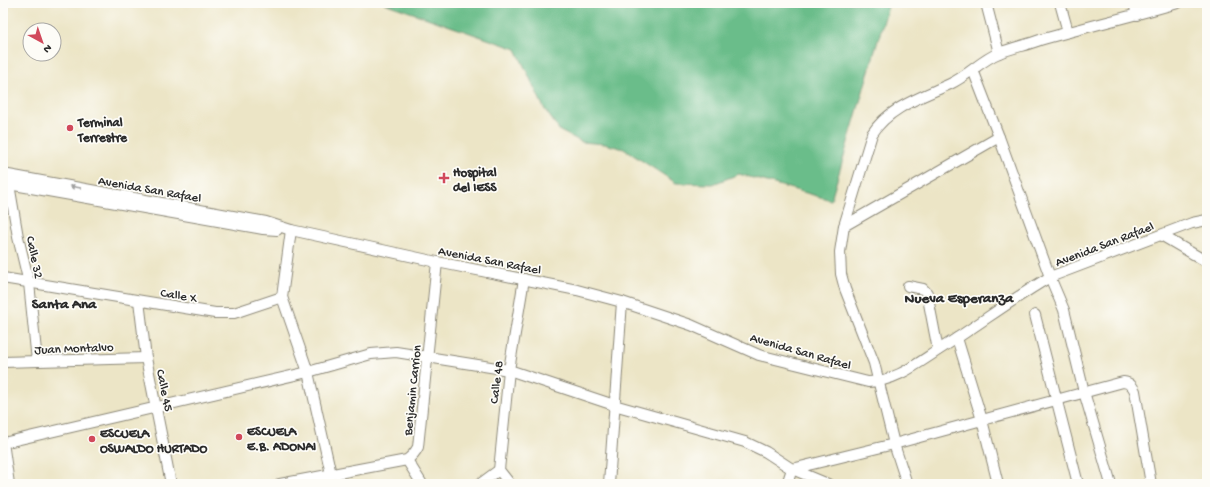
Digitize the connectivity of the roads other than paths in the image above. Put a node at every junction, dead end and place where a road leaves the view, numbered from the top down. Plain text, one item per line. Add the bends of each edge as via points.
1 (986, 3) edge
2 (1060, 3) edge
3 (1134, 3) edge
4 (1178, 3) edge
5 (1137, 15) junction
6 (1068, 32) junction
7 (999, 53) junction
8 (972, 70) junction
9 (999, 137) junction
10 (3, 174) edge
11 (6, 183) edge
12 (1207, 220) edge
13 (844, 226) junction
14 (291, 230) junction
15 (1161, 235) junction
16 (437, 262) junction
17 (1207, 262) edge
18 (1050, 277) junction
19 (3, 278) edge
20 (524, 279) junction
21 (29, 283) junction
22 (908, 286) dead end
23 (282, 297) junction
24 (139, 301) junction
25 (622, 302) junction
26 (1035, 316) dead end
27 (957, 338) junction
28 (938, 350) junction
29 (427, 356) junction
30 (146, 358) junction
31 (37, 361) junction
32 (3, 362) edge
33 (509, 370) junction
34 (308, 372) junction
35 (878, 382) junction
36 (1084, 392) junction
37 (1058, 400) junction
38 (614, 405) junction
39 (156, 407) junction
40 (982, 420) junction
41 (3, 443) edge
42 (894, 444) junction
43 (406, 460) junction
44 (792, 469) junction
45 (498, 470) junction
46 (331, 474) junction
47 (9, 484) edge
48 (171, 484) edge
49 (280, 484) edge
50 (422, 484) edge
51 (480, 484) edge
52 (510, 484) edge
53 (609, 484) edge
54 (787, 484) edge
55 (828, 484) edge
56 (907, 484) edge
57 (998, 484) edge
58 (1078, 484) edge
59 (1111, 484) edge
60 (1151, 484) edge

1 - 7 street
2 - 6 street
3 - 5 street
4 - 5 street
5 - 6 street
6 - 7 street
7 - 8 street
8 - 9 street
8 - 13 street via 954,82 894,111 878,125 872,134
9 - 13 street
9 - 18 street
14 -> 10 street, Avenida San Rafael via 266,222
11 - 14 street, Avenida San Rafael via 263,229
11 - 21 street, Calle 32
12 - 15 street, Avenida San Rafael
13 - 35 street via 840,252 841,274 874,362
14 - 16 street, Avenida San Rafael
14 - 23 street
15 - 17 street
15 - 18 street, Avenida San Rafael
16 - 20 street, Avenida San Rafael
16 - 29 street, Benjamin Carrion
18 - 27 street, Avenida San Rafael
18 - 36 street via 1064,310
19 - 21 street, Calle X
20 - 25 street, Avenida San Rafael
20 - 33 street, Calle 48
21 - 24 street, Calle X
21 - 31 street, Calle 32
22 - 28 street via 923,289 927,293
23 - 24 street, Calle X via 234,314
23 - 34 street
24 - 30 street, Calle 45
25 - 35 street, Avenida San Rafael via 691,325 759,355 858,380
25 - 38 street
26 - 37 street
27 - 28 street, Avenida San Rafael
27 - 40 street
28 - 35 street, Avenida San Rafael via 895,376
29 - 33 street
29 - 34 street via 396,352 371,354
29 - 43 street, Benjamin Carrion via 418,446
30 - 31 street, Juan Montalvo
30 - 39 street, Calle 45
31 - 32 street, Juan Montalvo
33 - 38 street
33 - 45 street, Calle 48
34 - 39 street
34 - 46 street
35 - 42 street
36 - 37 street
36 - 59 street
36 - 60 street via 1123,382 1128,382 1132,386
37 - 40 street
37 - 58 street
38 - 44 street via 745,442
38 - 53 street
39 - 41 street
39 - 48 street, Calle 45
40 - 42 street
40 - 57 street
41 - 47 street
42 - 44 street
42 - 56 street
43 - 46 street
43 - 50 street
44 - 54 street
44 - 55 street
45 - 51 street
45 - 52 street
46 - 49 street

